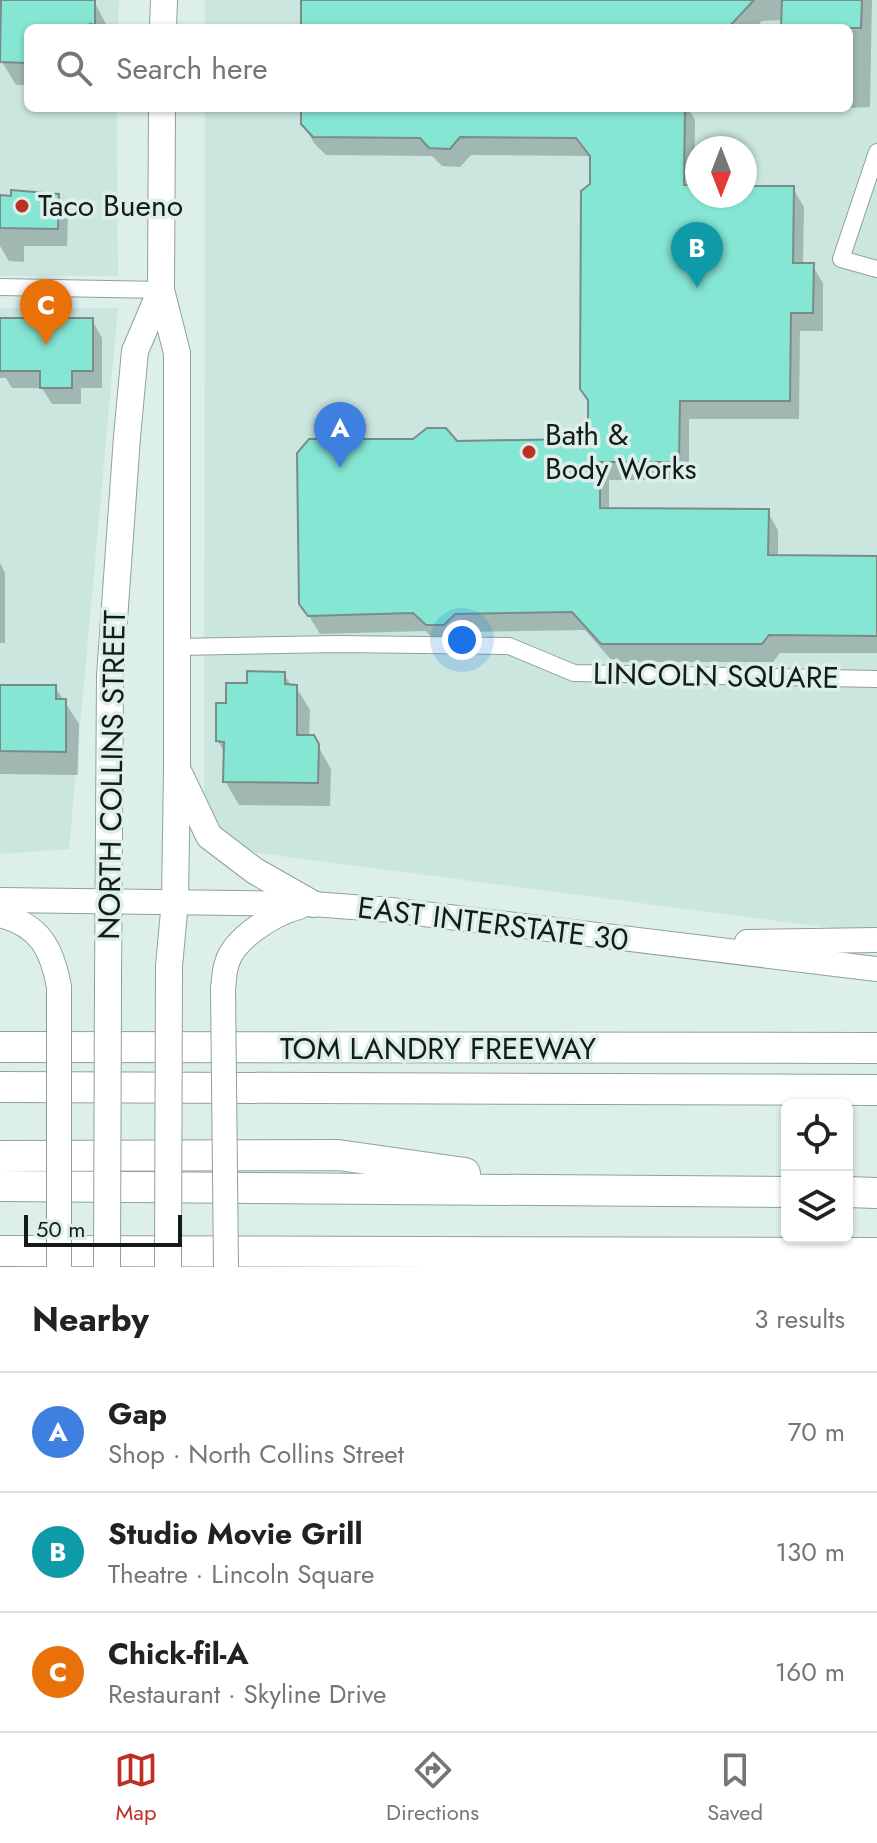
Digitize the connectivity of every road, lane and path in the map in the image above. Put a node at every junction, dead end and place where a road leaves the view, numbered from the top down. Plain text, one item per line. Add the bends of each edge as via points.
1 (164, 0) edge
2 (163, 24) edge
3 (162, 112) edge
4 (877, 152) edge
5 (877, 269) edge
6 (0, 287) edge
7 (161, 290) junction
8 (177, 647) junction
9 (877, 679) edge
10 (177, 768) junction
11 (108, 899) junction
12 (0, 900) edge
13 (175, 901) junction
14 (313, 904) junction
15 (0, 915) edge
16 (877, 940) edge
17 (657, 943) junction
18 (877, 969) edge
19 (877, 1029) edge
20 (0, 1047) edge
21 (877, 1048) edge
22 (476, 1049) junction
23 (0, 1087) edge
24 (877, 1090) edge
25 (0, 1156) edge
26 (0, 1186) edge
27 (521, 1189) junction
28 (781, 1192) edge
29 (853, 1192) edge
30 (877, 1193) edge
31 (0, 1251) edge
32 (877, 1253) edge
33 (119, 1259) edge
34 (0, 1261) edge
35 (59, 1267) edge
36 (168, 1267) edge
37 (226, 1267) edge

1 - 2 main road
3 - 7 main road, NORTH COLLINS STREET
4 - 5 street via 841,259
6 - 7 street
7 - 8 main road, NORTH COLLINS STREET via 177,353
7 - 11 main road, NORTH COLLINS STREET via 135,351 127,437 110,676
8 - 9 street, LINCOLN SQUARE via 509,646 574,673
8 - 10 main road, NORTH COLLINS STREET
10 - 13 main road, NORTH COLLINS STREET
10 - 14 main road via 209,836 255,871
11 - 12 main road, EAST INTERSTATE 30
11 - 13 main road, EAST INTERSTATE 30
11 - 33 main road, NORTH COLLINS STREET, bridge
13 - 14 main road, EAST INTERSTATE 30
13 - 36 main road, NORTH COLLINS STREET, bridge via 169,966
14 - 17 main road, EAST INTERSTATE 30
14 - 37 main road, bridge via 283,912 247,935 227,961
15 - 35 main road, bridge via 15,919 43,940 54,958 59,987
16 - 17 main road
17 - 18 main road, EAST INTERSTATE 30
19 - 22 highway
20 - 22 highway, TOM LANDRY FREEWAY
21 - 22 highway, TOM LANDRY FREEWAY
23 - 24 highway
25 - 27 highway via 338,1155 470,1174
26 - 27 highway
27 - 28 highway
29 - 30 highway
31 - 33 highway
32 - 33 highway
33 - 34 highway

